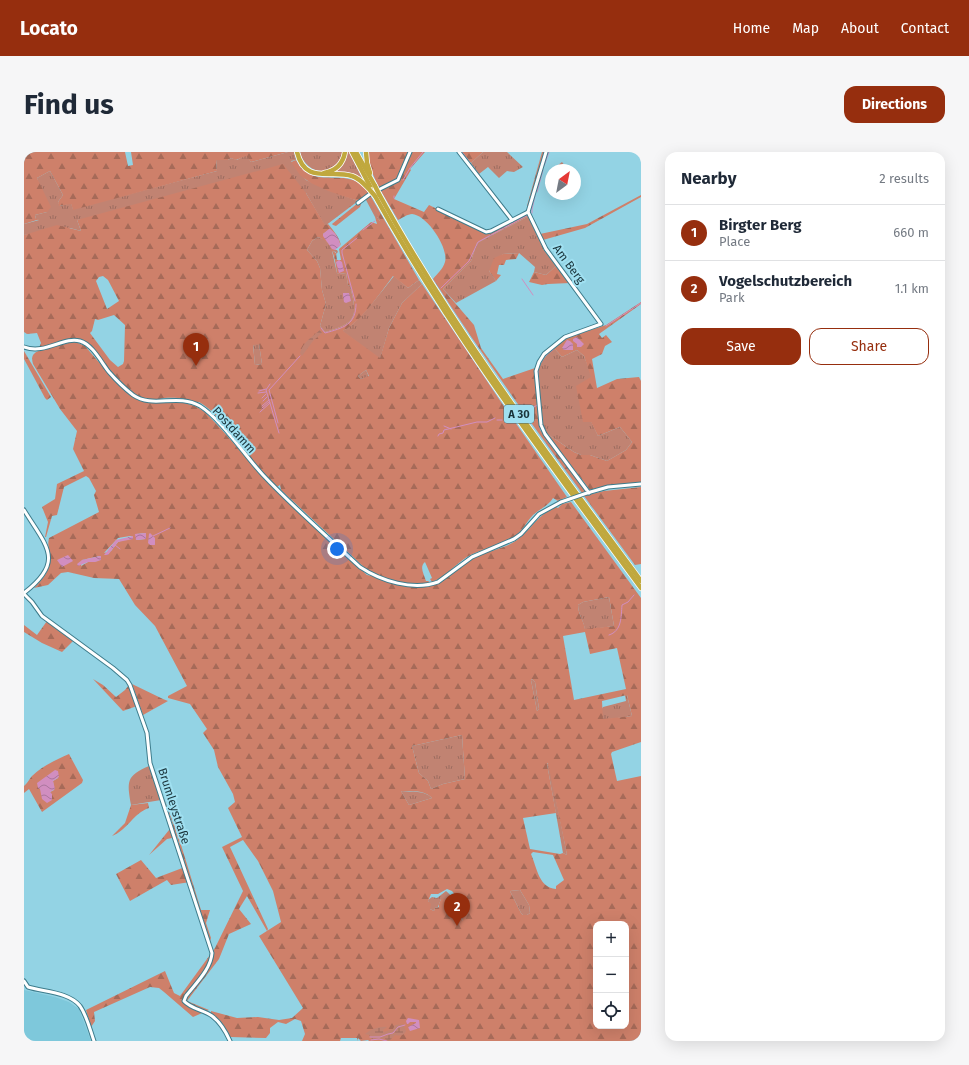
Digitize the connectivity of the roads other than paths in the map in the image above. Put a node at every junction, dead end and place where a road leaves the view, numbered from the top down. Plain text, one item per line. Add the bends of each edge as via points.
1 (297, 152) edge
2 (345, 152) edge
3 (352, 152) edge
4 (356, 152) edge
5 (366, 152) edge
6 (410, 152) edge
7 (459, 152) edge
8 (546, 152) edge
9 (318, 174) junction
10 (371, 188) junction
11 (378, 193) junction
12 (358, 203) dead end
13 (438, 209) dead end
14 (528, 212) junction
15 (512, 220) junction
16 (24, 347) edge
17 (641, 484) edge
18 (588, 493) junction
19 (24, 510) edge
20 (641, 581) edge
21 (641, 588) edge
22 (24, 594) edge
23 (24, 981) edge
24 (94, 1041) edge
25 (230, 1041) edge

1 - 9 highway via 303,166
2 - 9 highway via 342,162 335,168
3 - 10 highway, A 30
4 - 10 highway, A 30
5 - 10 highway
6 - 11 street via 398,180
7 - 15 street
8 - 14 street
9 - 10 highway via 352,176
10 - 11 highway, A 30, bridge
10 - 12 street
11 - 20 highway, A 30 via 474,349
11 - 21 highway, A 30 via 425,282 462,339
13 - 15 street via 486,232
14 - 15 street
14 - 18 street, Am Berg via 546,249 601,324 565,337 544,354 536,371 542,430
16 - 18 street, Postdamm, bridge via 42,349 68,341 81,341 119,383 138,398 151,402 179,400 201,407 266,478 360,567 376,576 408,585 432,584 443,579 472,557 522,534 539,514 560,502
17 - 18 street via 608,487
19 - 22 street via 46,545 49,557 41,579
22 - 25 street, Brumleystraße via 42,616 113,668 130,685 147,734 150,763 212,953 209,966 184,1001 212,1016 226,1032
23 - 24 street via 28,987 58,994 75,1002 80,1007

